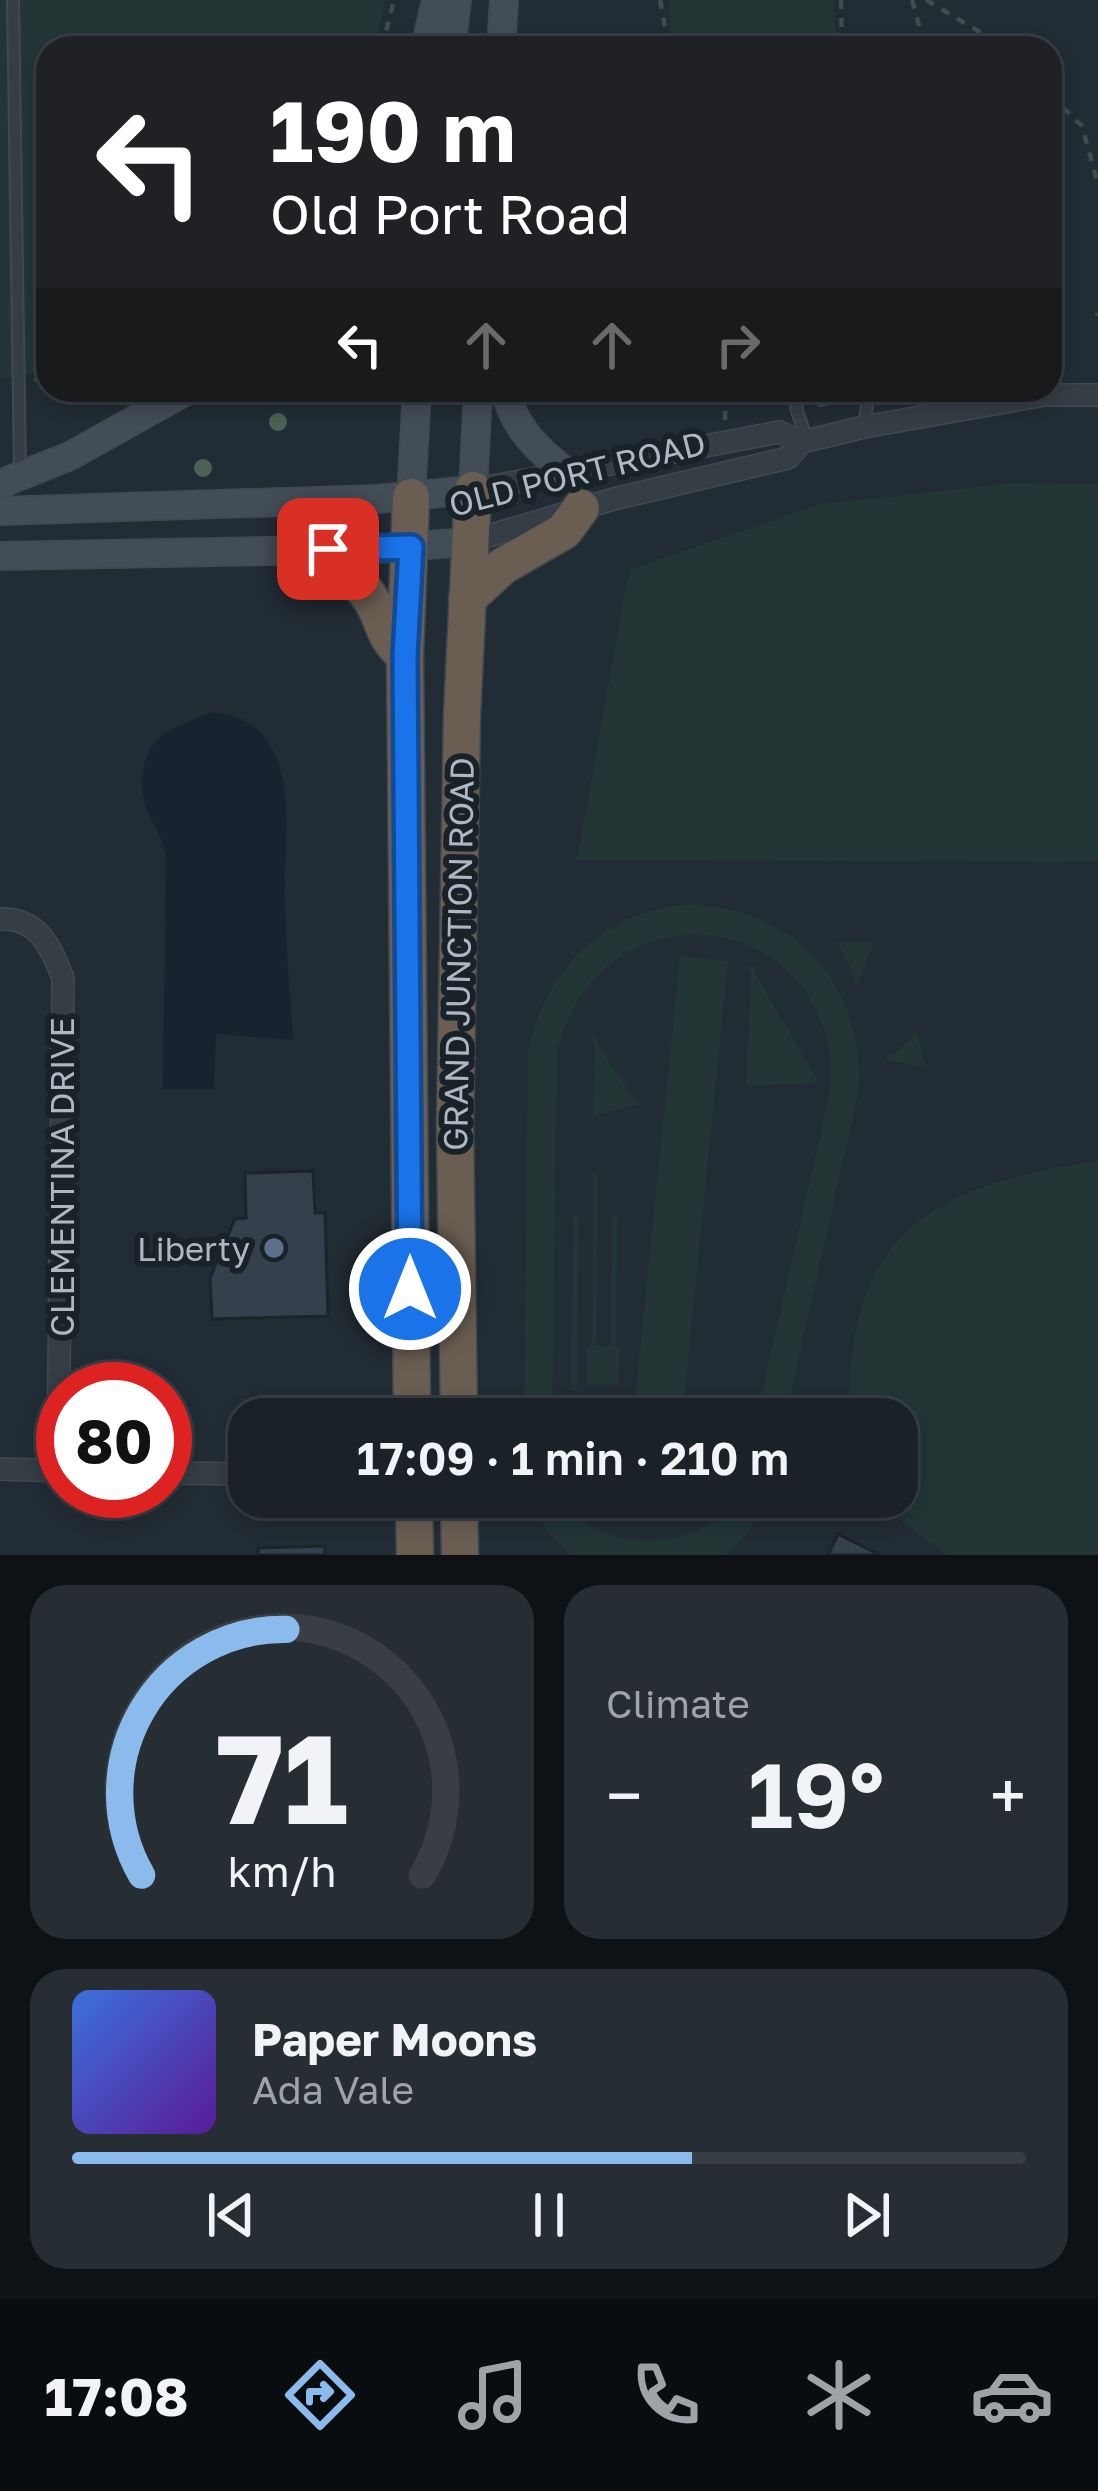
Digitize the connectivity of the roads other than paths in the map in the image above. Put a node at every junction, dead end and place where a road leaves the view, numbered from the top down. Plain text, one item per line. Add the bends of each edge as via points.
1 (14, 0) edge
2 (436, 0) edge
3 (457, 0) edge
4 (505, 0) edge
5 (428, 36) edge
6 (452, 36) edge
7 (502, 36) edge
8 (1098, 394) edge
9 (1062, 395) edge
10 (167, 402) edge
11 (416, 402) edge
12 (477, 402) edge
13 (508, 402) edge
14 (798, 402) edge
15 (867, 402) edge
16 (1005, 402) edge
17 (864, 427) junction
18 (804, 441) junction
19 (10, 480) edge
20 (473, 490) junction
21 (575, 491) junction
22 (411, 496) junction
23 (0, 511) edge
24 (468, 542) junction
25 (411, 547) junction
26 (296, 549) junction
27 (0, 556) edge
28 (467, 599) junction
29 (405, 656) junction
30 (0, 919) edge
31 (61, 1362) edge
32 (412, 1398) edge
33 (458, 1398) edge
34 (0, 1469) edge
35 (36, 1470) edge
36 (192, 1473) edge
37 (228, 1474) edge
38 (414, 1518) edge
39 (460, 1518) edge
40 (415, 1555) edge
41 (460, 1555) edge

1 - 19 lane
2 - 5 main road
3 - 6 main road
4 - 7 main road
8 - 9 street, OLD PORT ROAD
10 - 19 main road
11 - 22 main road
12 - 20 main road
13 - 21 main road via 531,443
14 - 18 lane
15 - 17 lane
16 - 17 street, OLD PORT ROAD
17 - 18 street, OLD PORT ROAD
18 - 21 street, OLD PORT ROAD via 788,458
18 - 21 street, OLD PORT ROAD via 779,431
20 - 21 street, OLD PORT ROAD
20 - 22 main road, OLD PORT ROAD
20 - 24 highway, GRAND JUNCTION ROAD
21 - 24 street, OLD PORT ROAD
21 - 28 highway via 564,531 503,566
22 - 23 main road, OLD PORT ROAD
22 - 25 highway, GRAND JUNCTION ROAD
24 - 25 main road, OLD PORT ROAD
24 - 28 highway, GRAND JUNCTION ROAD
25 - 26 main road, OLD PORT ROAD
25 - 29 highway, GRAND JUNCTION ROAD
26 - 27 main road, OLD PORT ROAD
26 - 29 highway via 366,591 386,639
28 - 33 highway, GRAND JUNCTION ROAD
29 - 32 highway, GRAND JUNCTION ROAD
30 - 31 street, CLEMENTINA DRIVE via 45,935 63,978
34 - 35 street
36 - 37 street
38 - 40 highway
39 - 41 highway

